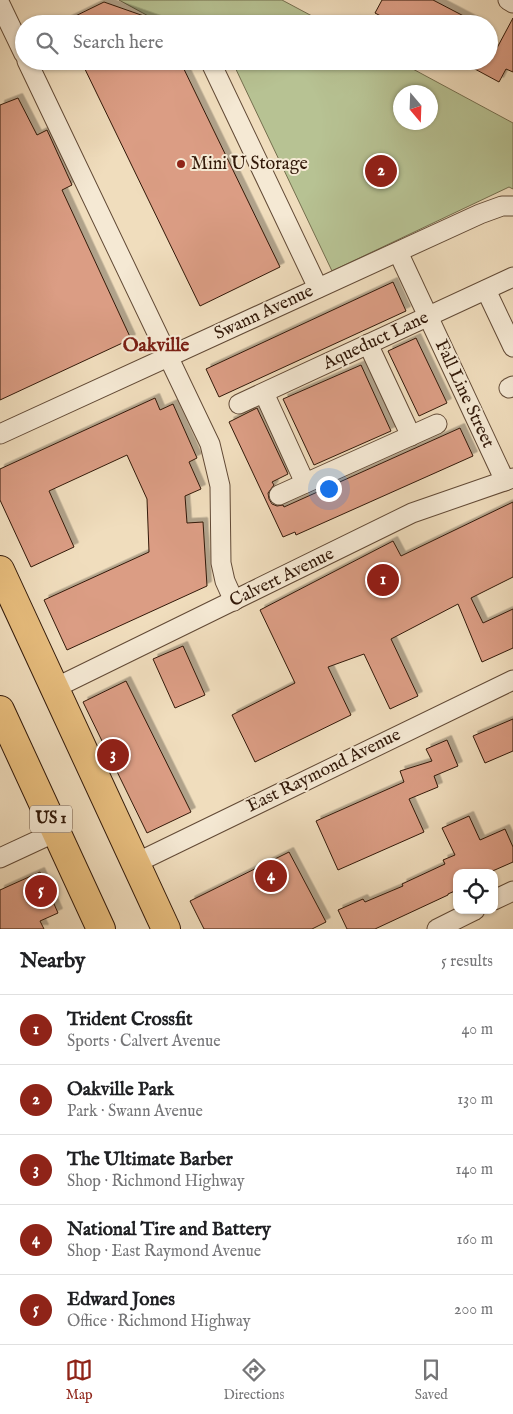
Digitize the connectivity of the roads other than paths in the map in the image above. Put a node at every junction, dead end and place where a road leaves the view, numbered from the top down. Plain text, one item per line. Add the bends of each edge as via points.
1 (508, 0) edge
2 (513, 3) edge
3 (0, 4) edge
4 (15, 35) edge
5 (31, 70) edge
6 (214, 70) edge
7 (508, 206) edge
8 (398, 252) junction
9 (513, 277) edge
10 (318, 288) junction
11 (486, 290) junction
12 (428, 317) junction
13 (368, 344) junction
14 (513, 347) edge
15 (168, 357) junction
16 (264, 393) junction
17 (239, 404) dead end
18 (438, 424) dead end
19 (0, 434) edge
20 (412, 436) junction
21 (509, 480) edge
22 (305, 483) junction
23 (279, 495) dead end
24 (0, 570) edge
25 (234, 601) junction
26 (513, 680) edge
27 (55, 688) junction
28 (0, 710) edge
29 (56, 832) junction
30 (0, 858) edge
31 (136, 863) junction
32 (513, 891) edge
33 (498, 898) edge
34 (467, 914) edge
35 (101, 929) edge
36 (166, 929) edge
37 (437, 929) edge

1 - 2 street
3 - 4 street
5 - 15 street
6 - 10 street
7 - 8 street, Swann Avenue via 480,214
8 - 10 street, Swann Avenue
8 - 12 street, Fall Line Street
9 - 11 street, Aqueduct Lane
10 - 15 street, Swann Avenue
11 - 12 street, Aqueduct Lane
11 - 14 street
12 - 13 street, Aqueduct Lane
12 - 21 street, Fall Line Street
13 - 16 street, Aqueduct Lane
13 - 20 street
15 - 19 street, Swann Avenue
15 - 25 street via 205,432 214,458 220,486 221,564
16 - 17 street, Aqueduct Lane
16 - 22 street
18 - 20 street
20 - 22 street
21 - 25 street, Calvert Avenue via 412,513
22 - 23 street
24 - 27 highway
25 - 27 street, Calvert Avenue
26 - 31 street, East Raymond Avenue
27 - 31 highway
28 - 29 highway, US 1
29 - 30 street
29 - 35 highway, US 1
31 - 36 highway
32 - 33 street
34 - 37 street

